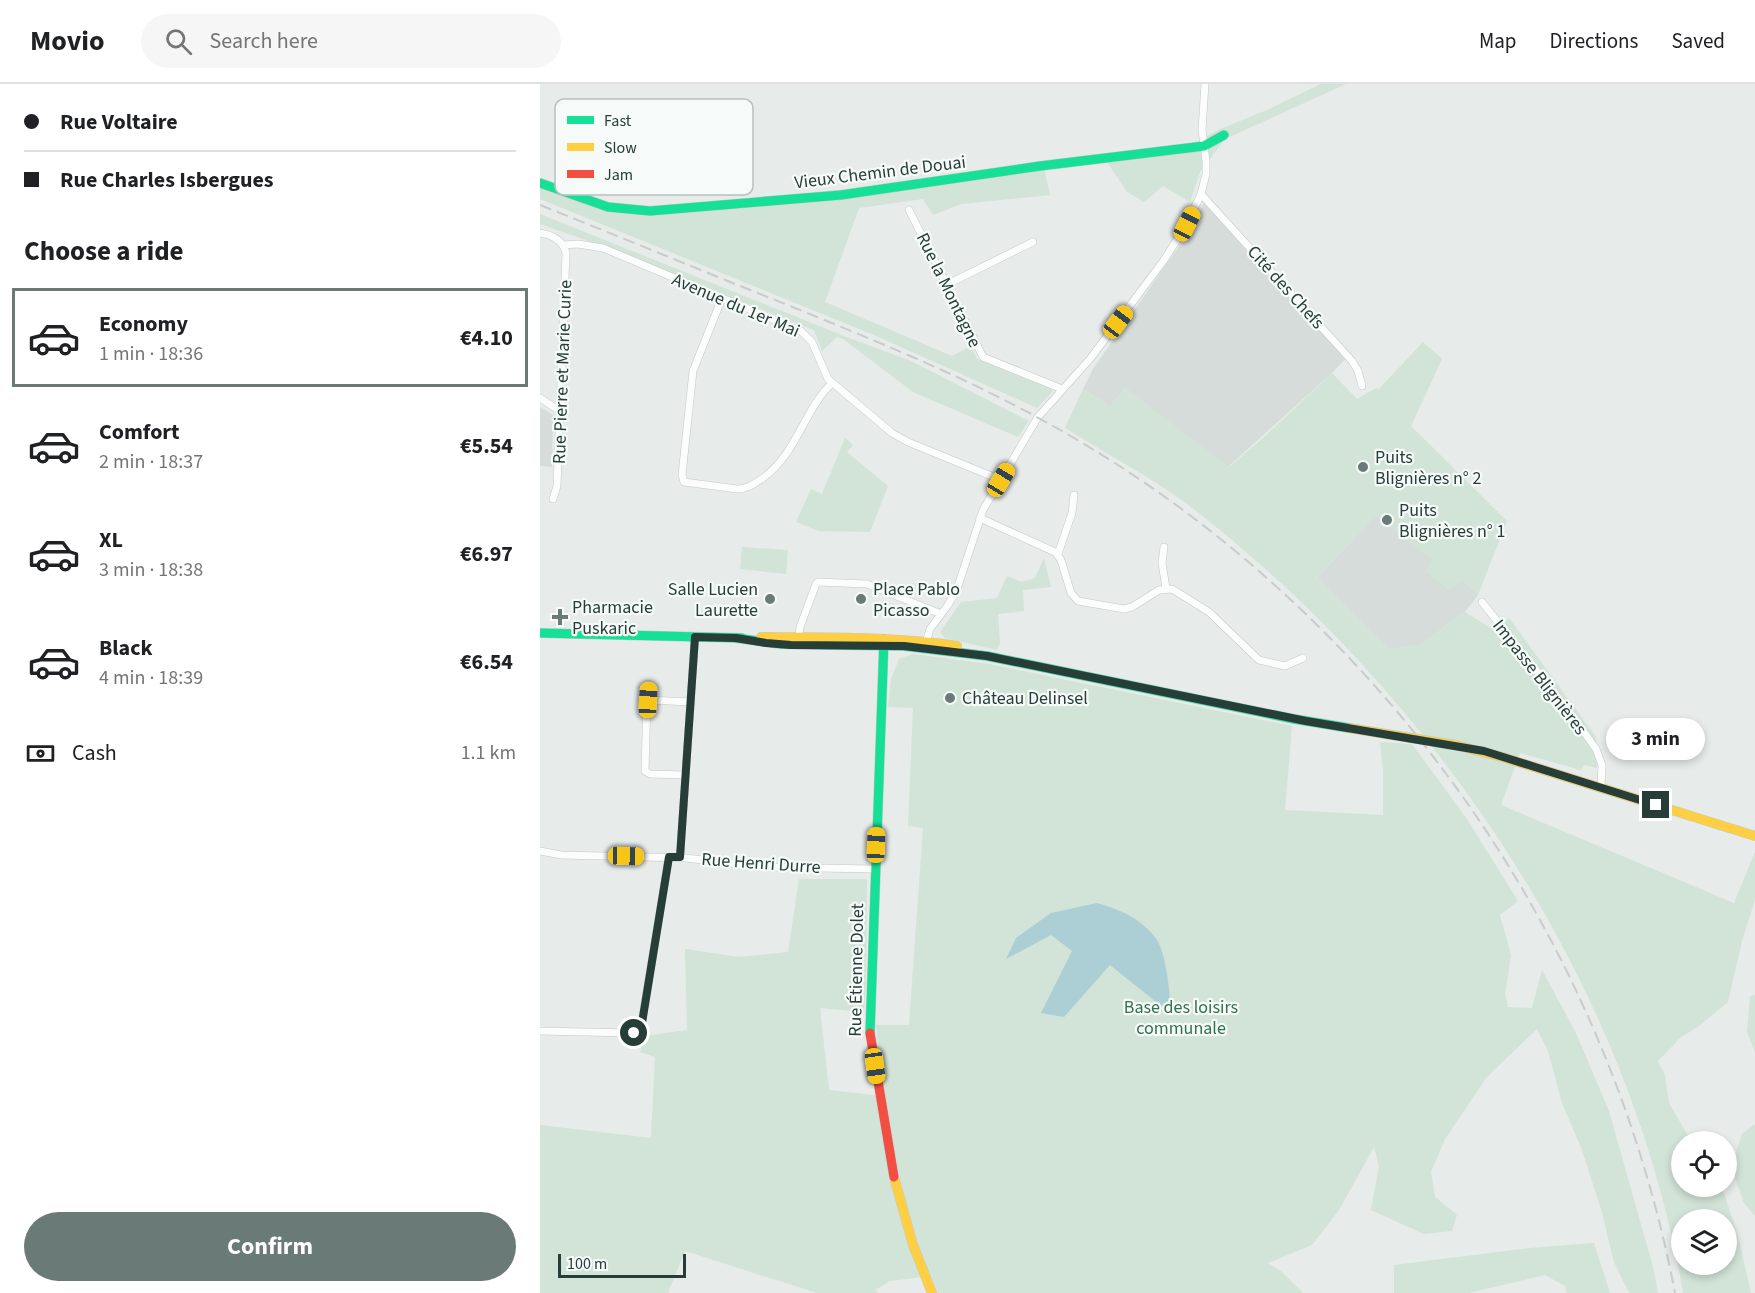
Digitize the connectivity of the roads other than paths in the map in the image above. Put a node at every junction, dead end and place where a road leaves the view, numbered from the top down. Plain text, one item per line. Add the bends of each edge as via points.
1 (1205, 84) edge
2 (1224, 135) dead end
3 (1204, 146) junction
4 (540, 183) edge
5 (555, 188) edge
6 (1201, 194) junction
7 (574, 195) edge
8 (909, 210) dead end
9 (540, 233) edge
10 (1033, 242) dead end
11 (563, 245) junction
12 (946, 285) junction
13 (722, 298) junction
14 (832, 383) junction
15 (1362, 386) dead end
16 (1062, 389) junction
17 (540, 398) edge
18 (560, 411) junction
19 (1001, 480) junction
20 (1074, 495) dead end
21 (553, 499) dead end
22 (980, 518) junction
23 (1164, 547) dead end
24 (1058, 555) junction
25 (1166, 588) junction
26 (1482, 602) dead end
27 (941, 614) junction
28 (540, 633) edge
29 (695, 637) junction
30 (798, 642) junction
31 (883, 642) junction
32 (925, 645) junction
33 (1303, 658) dead end
34 (648, 684) dead end
35 (648, 700) junction
36 (691, 702) junction
37 (686, 775) junction
38 (1600, 787) junction
39 (1755, 836) edge
40 (540, 851) edge
41 (669, 857) junction
42 (680, 857) junction
43 (875, 869) junction
44 (540, 1031) edge
45 (932, 1293) edge

1 - 3 street
2 - 3 street, Vieux Chemin de Douai
3 - 6 street via 1206,174
3 - 7 street, Vieux Chemin de Douai via 841,195 650,211 609,207
4 - 5 street, Vieux Chemin de Douai
6 - 15 street, Cité des Chefs via 1352,361
6 - 16 street via 1164,260 1090,359
8 - 12 street, Rue la Montagne
9 - 11 street
10 - 12 street
11 - 13 street, Avenue du 1er Mai via 603,248
11 - 18 street, Rue Pierre et Marie Curie via 566,253
12 - 16 street, Rue la Montagne via 983,357
13 - 14 street, Avenue du 1er Mai via 805,333
13 - 14 street via 693,372 681,475 684,482 737,489 754,484 783,460
14 - 19 street, Avenue du 1er Mai via 896,436
16 - 19 street via 1038,417
17 - 18 street
18 - 21 street, Rue Pierre et Marie Curie
19 - 22 street
20 - 24 street
22 - 24 street
22 - 27 street via 960,582
23 - 25 street
24 - 25 street via 1073,596 1082,603 1124,609
25 - 33 street via 1209,612 1259,660 1285,666
26 - 38 street, Impasse Blignières via 1596,749 1602,765
27 - 30 street via 867,584 821,582 816,584
27 - 32 street
28 - 29 street
29 - 30 street
29 - 36 street
30 - 31 street
31 - 32 street
31 - 43 street, Rue Étienne Dolet
32 - 38 street via 1306,721 1476,750
34 - 35 street
35 - 36 street
35 - 37 street via 645,771
36 - 37 street
37 - 42 street
38 - 39 street
40 - 41 street, Rue Henri Durre via 561,855
41 - 42 street, Rue Henri Durre
41 - 44 street via 641,1027 630,1033
42 - 43 street, Rue Henri Durre via 761,867
43 - 45 street, Rue Étienne Dolet via 871,1041 896,1189

